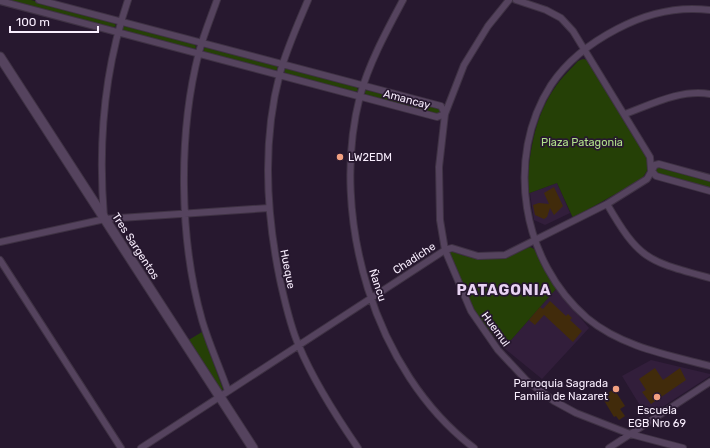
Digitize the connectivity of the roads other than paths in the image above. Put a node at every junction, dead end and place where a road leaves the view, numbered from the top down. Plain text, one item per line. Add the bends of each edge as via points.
1 (39, 0) edge
2 (128, 0) edge
3 (217, 0) edge
4 (308, 0) edge
5 (404, 0) edge
6 (509, 0) edge
7 (516, 0) edge
8 (0, 1) edge
9 (710, 10) edge
10 (120, 22) junction
11 (118, 32) junction
12 (202, 43) junction
13 (584, 49) junction
14 (199, 54) junction
15 (0, 57) edge
16 (282, 65) junction
17 (279, 75) junction
18 (363, 87) junction
19 (710, 94) edge
20 (360, 96) junction
21 (445, 114) junction
22 (625, 114) junction
23 (651, 170) junction
24 (710, 178) edge
25 (710, 191) edge
26 (606, 204) junction
27 (269, 208) junction
28 (185, 214) junction
29 (105, 219) junction
30 (535, 240) junction
31 (0, 242) edge
32 (445, 250) junction
33 (0, 260) edge
34 (710, 278) edge
35 (371, 298) junction
36 (299, 346) junction
37 (710, 366) edge
38 (710, 382) edge
39 (228, 391) junction
40 (220, 397) junction
41 (630, 434) junction
42 (121, 448) edge
43 (141, 448) edge
44 (253, 448) edge
45 (358, 448) edge
46 (474, 448) edge
47 (609, 448) edge
48 (683, 448) edge

1 - 10 street, Amancay
2 - 10 street
3 - 12 street
4 - 16 street, Hueque
5 - 18 street, Ñancu via 382,40
6 - 21 street, Huemul via 488,26 464,65
7 - 13 street via 561,18
8 - 11 street, Amancay
9 - 13 street via 666,11 637,19
10 - 11 street
10 - 12 street, Amancay
11 - 14 street, Amancay
11 - 29 street via 101,133 101,177
12 - 14 street
12 - 16 street, Amancay
13 - 22 street
13 - 30 street via 551,85 529,134 523,177 526,208
14 - 17 street, Amancay
14 - 28 street via 185,145
15 - 29 street, Tres Sargentos
16 - 17 street, Hueque
16 - 18 street, Amancay
17 - 20 street, Amancay
17 - 27 street, Hueque via 268,163
18 - 20 street, Ñancu
18 - 21 street, Amancay via 441,106
19 - 22 street via 699,92 676,96
20 - 21 street, Amancay via 437,117
20 - 35 street, Ñancu via 350,170 352,215 359,260
21 - 32 street, Huemul via 439,167 440,220
22 - 23 street via 650,157
23 - 24 street via 659,164
23 - 25 street via 656,176
23 - 26 street, Chadiche via 647,179
26 - 30 street, Chadiche
26 - 34 street via 624,233 649,259
27 - 28 street
27 - 36 street, Hueque via 284,300
28 - 29 street
28 - 39 street via 192,273 202,320
29 - 31 street
29 - 40 street, Tres Sargentos
30 - 32 street, Chadiche via 505,255 478,256 452,248
30 - 37 street via 559,287 587,318 604,331 647,350
32 - 35 street, Chadiche
32 - 41 street, Huemul via 471,311 498,350 527,381 576,413
33 - 42 street
35 - 36 street, Chadiche
35 - 46 street, Ñancu via 385,333 409,376 450,426
36 - 39 street, Chadiche
36 - 45 street, Hueque via 323,395
38 - 41 street
39 - 40 street, Chadiche
40 - 43 street, Chadiche
40 - 44 street, Tres Sargentos
41 - 47 street
41 - 48 street, Huemul

